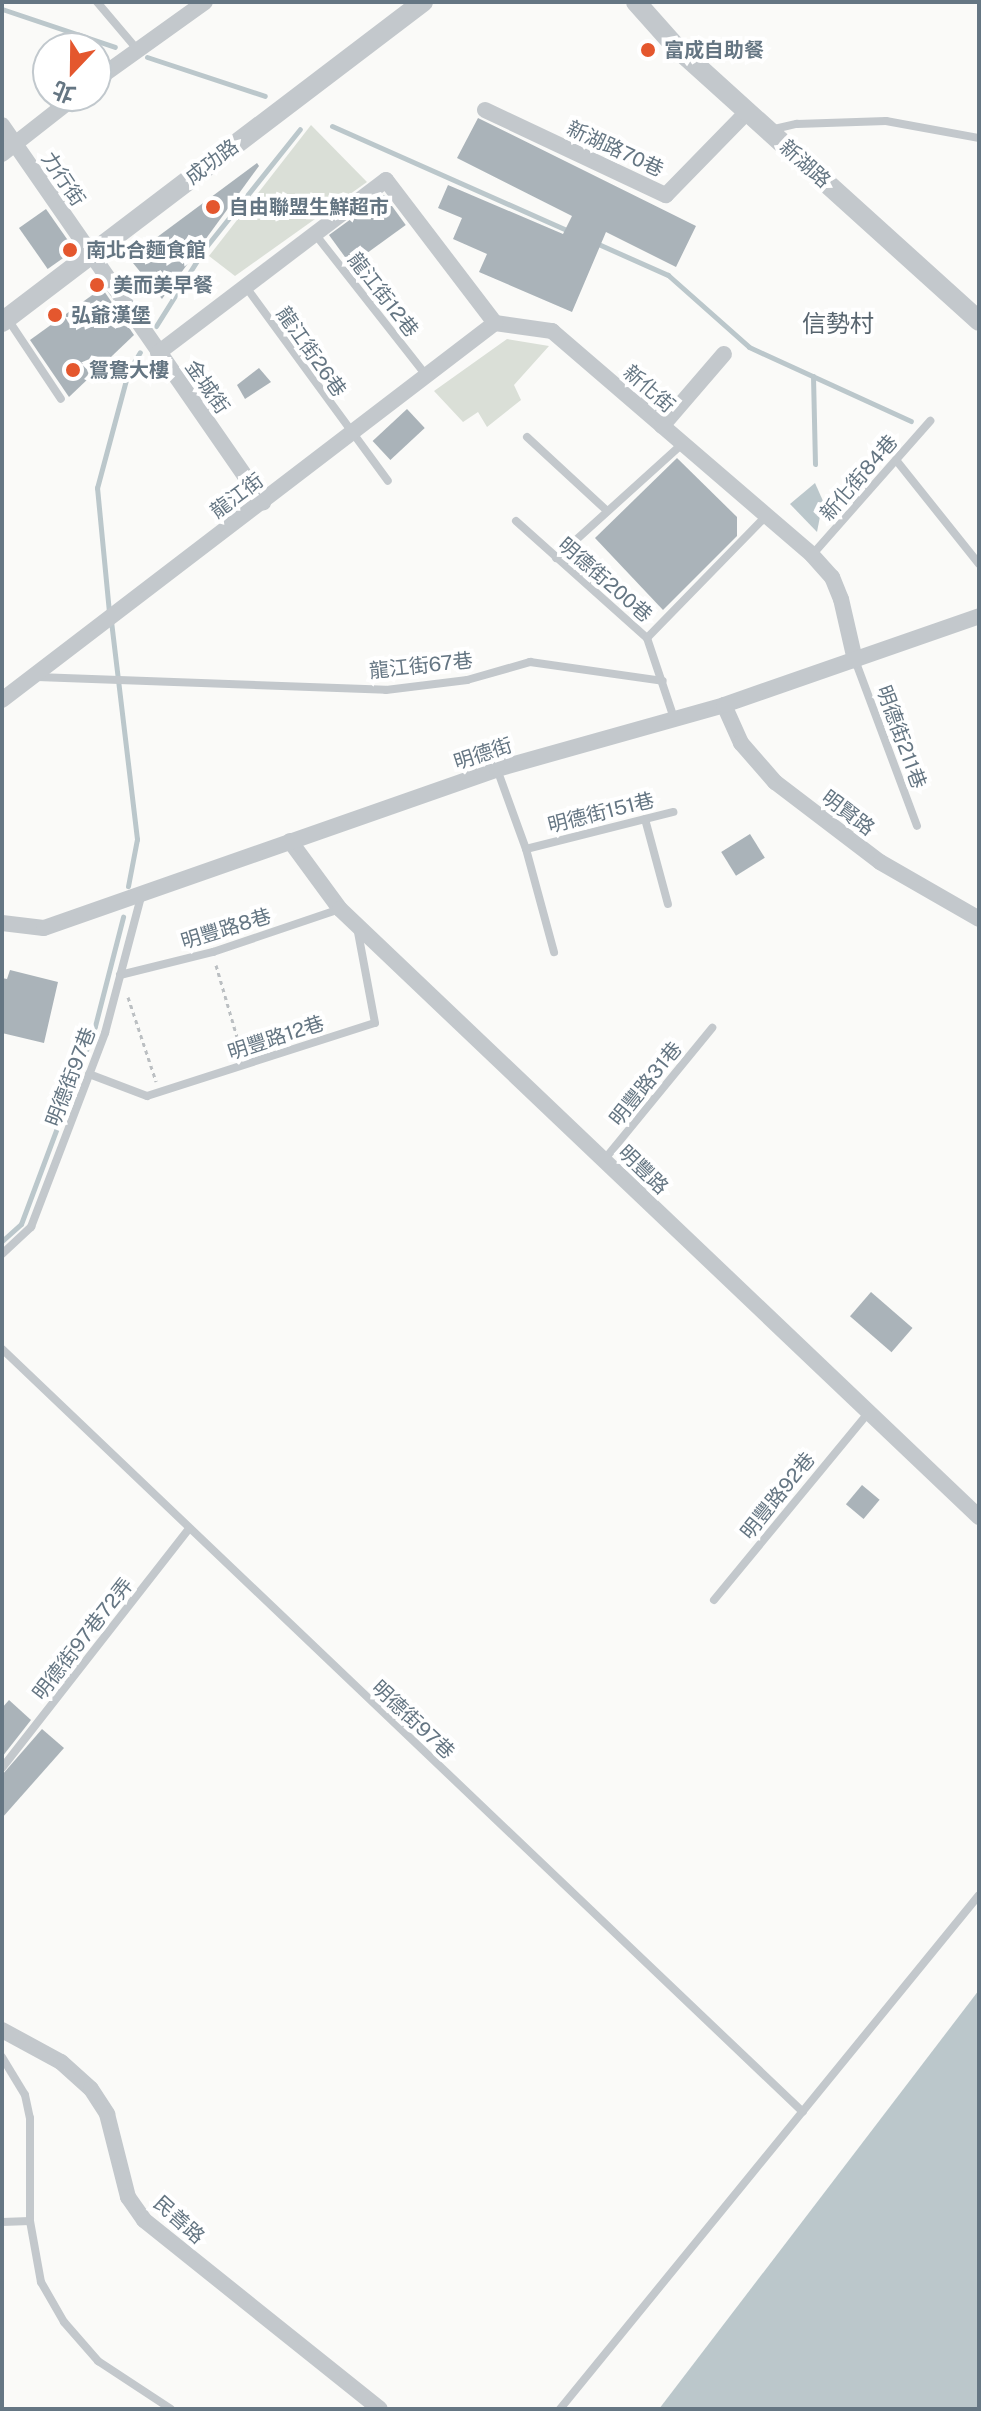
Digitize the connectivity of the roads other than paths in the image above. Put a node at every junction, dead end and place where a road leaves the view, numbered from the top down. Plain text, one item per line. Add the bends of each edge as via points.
1 (97, 2) edge
2 (205, 2) edge
3 (423, 2) edge
4 (636, 2) edge
5 (136, 48) junction
6 (112, 67) edge
7 (485, 110) dead end
8 (56, 112) edge
9 (747, 112) junction
10 (2, 125) edge
11 (768, 131) junction
12 (979, 138) edge
13 (9, 149) edge
14 (315, 234) junction
15 (90, 256) junction
16 (246, 287) junction
17 (4, 317) edge
18 (979, 321) edge
19 (495, 323) junction
20 (158, 353) junction
21 (724, 354) dead end
22 (426, 376) junction
23 (61, 399) dead end
24 (930, 421) dead end
25 (662, 426) junction
26 (350, 435) junction
27 (527, 437) dead end
28 (682, 444) junction
29 (896, 460) junction
30 (388, 481) dead end
31 (263, 502) junction
32 (605, 509) junction
33 (766, 516) junction
34 (516, 521) dead end
35 (812, 555) junction
36 (556, 558) junction
37 (979, 564) edge
38 (979, 616) edge
39 (647, 638) junction
40 (855, 660) junction
41 (32, 677) junction
42 (663, 681) junction
43 (2, 700) edge
44 (724, 705) junction
45 (674, 718) junction
46 (497, 769) junction
47 (673, 812) dead end
48 (645, 819) junction
49 (917, 826) dead end
50 (290, 841) junction
51 (526, 849) junction
52 (141, 897) junction
53 (668, 904) dead end
54 (340, 909) junction
55 (979, 919) edge
56 (356, 922) junction
57 (2, 923) edge
58 (554, 952) dead end
59 (120, 975) junction
60 (712, 1028) dead end
61 (89, 1074) junction
62 (604, 1160) junction
63 (2, 1254) edge
64 (2, 1349) edge
65 (868, 1413) junction
66 (979, 1517) edge
67 (189, 1529) junction
68 (714, 1600) dead end
69 (2, 1768) edge
70 (979, 1895) edge
71 (2, 2030) edge
72 (2, 2057) edge
73 (803, 2112) junction
74 (30, 2221) junction
75 (2, 2222) edge
76 (171, 2409) edge
77 (380, 2409) edge
78 (560, 2409) edge

1 - 5 lane
2 - 5 street
3 - 15 street, 成功路
4 - 9 street, 新湖路
5 - 6 street
7 - 9 street, 新湖路70巷 via 666,195
8 - 13 street
9 - 11 street, 新湖路
10 - 13 street, 力行街
11 - 12 lane via 797,124 886,121
11 - 18 street, 新湖路
13 - 15 street, 力行街
14 - 16 street
14 - 19 street via 386,180
14 - 22 lane, 龍江街12巷
15 - 17 street, 成功路
15 - 20 street, 金城街
16 - 20 street
16 - 26 lane, 龍江街26巷
17 - 23 lane
19 - 22 street, 龍江街
19 - 25 street, 新化街 via 552,331
20 - 31 street, 金城街
21 - 25 street
22 - 26 street, 龍江街
24 - 29 lane, 新化街84巷
25 - 28 street, 新化街
26 - 30 lane, 龍江街26巷
26 - 31 street, 龍江街
27 - 32 lane
28 - 32 lane
28 - 33 street, 新化街
29 - 35 lane, 新化街84巷
29 - 37 lane
31 - 41 street, 龍江街
32 - 36 lane
33 - 35 street, 新化街
33 - 39 lane
34 - 36 lane, 明德街200巷
35 - 40 street, 新化街 via 832,577
36 - 39 lane, 明德街200巷
38 - 40 street, 明德街
39 - 42 lane, 明德街200巷
40 - 44 street, 明德街
40 - 49 lane, 明德街211巷
41 - 42 lane, 龍江街67巷 via 386,690 467,680 530,662
41 - 43 street, 龍江街
42 - 45 lane, 明德街200巷
44 - 45 street, 明德街
44 - 55 street, 明賢路 via 741,743 775,782 880,862
45 - 46 street, 明德街
46 - 50 street, 明德街
46 - 51 lane, 明德街151巷
47 - 48 lane, 明德街151巷
48 - 51 lane, 明德街151巷
48 - 53 lane
50 - 52 street, 明德街
50 - 54 street, 明豐路
51 - 58 lane
52 - 57 street, 明德街 via 44,928
52 - 59 lane, 明德街97巷
54 - 56 street, 明豐路
54 - 59 lane, 明豐路8巷 via 213,952
56 - 61 lane, 明豐路12巷 via 375,1023 147,1096
56 - 62 street, 明豐路
59 - 61 lane, 明德街97巷
60 - 62 lane, 明豐路31巷
61 - 63 lane, 明德街97巷 via 31,1227
62 - 65 street, 明豐路
64 - 67 lane, 明德街97巷
65 - 66 street, 明豐路
65 - 68 lane, 明豐路92巷
67 - 69 lane, 明德街97巷72弄
67 - 73 lane, 明德街97巷
70 - 73 lane
71 - 77 street, 民善路 via 61,2062 91,2089 107,2114 128,2197 144,2220
72 - 74 lane via 25,2095 30,2118
73 - 78 lane
74 - 75 lane
74 - 76 lane via 41,2282 64,2322 98,2361

